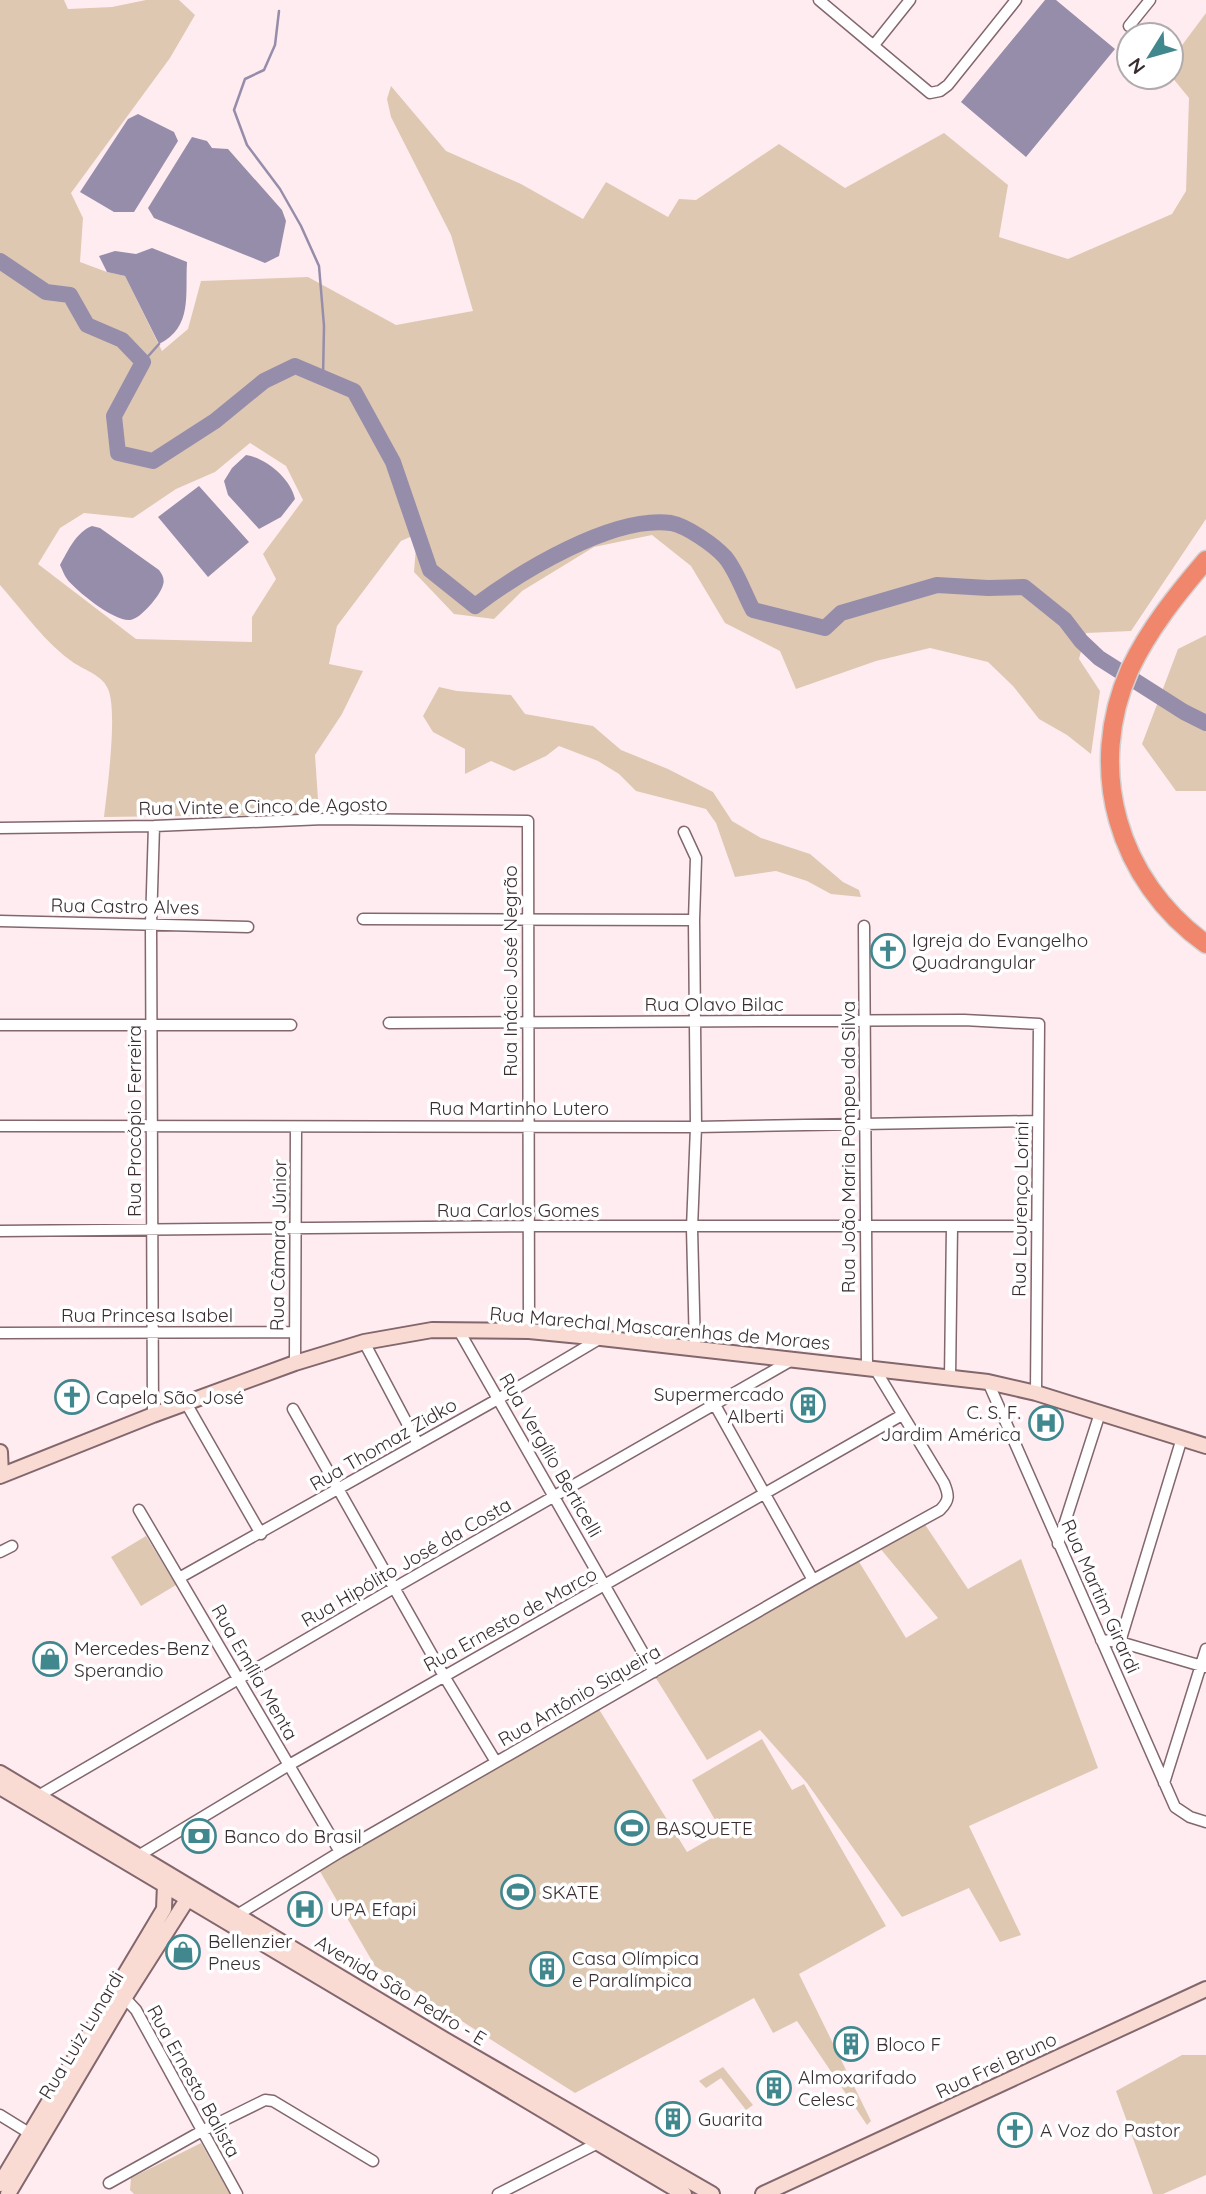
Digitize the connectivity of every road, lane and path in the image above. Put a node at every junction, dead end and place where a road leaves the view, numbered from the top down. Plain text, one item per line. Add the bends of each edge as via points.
1 (819, 0) edge
2 (910, 0) edge
3 (1016, 0) edge
4 (1150, 0) edge
5 (1133, 21) edge
6 (874, 46) junction
7 (1206, 560) edge
8 (528, 821) joint
9 (154, 826) junction
10 (0, 828) edge
11 (684, 832) dead end
12 (363, 919) dead end
13 (528, 920) junction
14 (694, 920) junction
15 (0, 921) edge
16 (151, 924) junction
17 (864, 926) dead end
18 (248, 927) dead end
19 (1206, 944) edge
20 (865, 1021) junction
21 (529, 1022) junction
22 (389, 1023) dead end
23 (694, 1023) junction
24 (1039, 1024) joint
25 (0, 1025) edge
26 (151, 1025) junction
27 (291, 1025) dead end
28 (1038, 1121) junction
29 (151, 1125) junction
30 (528, 1125) junction
31 (865, 1125) junction
32 (0, 1126) edge
33 (296, 1127) junction
34 (695, 1127) junction
35 (528, 1226) junction
36 (867, 1226) junction
37 (951, 1226) junction
38 (1037, 1226) junction
39 (692, 1228) junction
40 (296, 1229) junction
41 (152, 1230) junction
42 (0, 1231) edge
43 (458, 1329) junction
44 (529, 1331) junction
45 (152, 1332) junction
46 (294, 1332) junction
47 (0, 1333) edge
48 (601, 1338) junction
49 (364, 1342) junction
50 (695, 1350) junction
51 (793, 1360) junction
52 (295, 1363) junction
53 (871, 1368) junction
54 (950, 1379) junction
55 (988, 1382) junction
56 (1036, 1393) junction
57 (498, 1399) junction
58 (186, 1403) junction
59 (715, 1405) junction
60 (293, 1409) dead end
61 (1100, 1413) junction
62 (153, 1415) junction
63 (902, 1415) junction
64 (1182, 1438) junction
65 (418, 1444) junction
66 (1206, 1446) edge
67 (0, 1451) edge
68 (1, 1476) edge
69 (339, 1489) junction
70 (763, 1495) junction
71 (555, 1497) junction
72 (139, 1510) dead end
73 (261, 1534) junction
74 (1058, 1544) junction
75 (12, 1546) dead end
76 (0, 1552) edge
77 (180, 1578) junction
78 (813, 1580) junction
79 (605, 1586) junction
80 (394, 1588) junction
81 (1101, 1640) junction
82 (1120, 1642) junction
83 (1206, 1649) edge
84 (1203, 1667) edge
85 (654, 1672) junction
86 (444, 1676) junction
87 (238, 1678) junction
88 (496, 1762) junction
89 (289, 1765) junction
90 (0, 1773) edge
91 (1164, 1783) junction
92 (0, 1787) edge
93 (38, 1796) junction
94 (1206, 1822) edge
95 (340, 1852) junction
96 (138, 1856) junction
97 (165, 1884) junction
98 (188, 1898) junction
99 (237, 1915) junction
100 (1206, 1989) edge
101 (120, 1993) junction
102 (0, 2115) edge
103 (202, 2131) junction
104 (35, 2137) junction
105 (600, 2142) junction
106 (373, 2161) dead end
107 (109, 2183) dead end
108 (0, 2184) edge
109 (8, 2194) edge
110 (237, 2194) edge
111 (498, 2194) edge
112 (684, 2194) edge
113 (712, 2194) edge
114 (764, 2194) edge

1 - 6 street
2 - 6 street
3 - 6 street via 940,91 930,93
4 - 5 street
7 - 19 highway via 1140,651 1122,691 1112,740 1113,800 1128,851 1175,919
8 - 9 street, Rua Vinte e Cinco de Agosto via 324,819
8 - 13 street, Rua Inácio José Negrão
9 - 10 street, Rua Vinte e Cinco de Agosto
9 - 16 street, Rua Procópio Ferreira
11 - 14 street via 696,858
12 - 13 street
13 - 14 street
13 - 21 street, Rua Inácio José Negrão
14 - 23 street
15 - 16 street, Rua Castro Alves
16 - 18 street, Rua Castro Alves
16 - 26 street, Rua Procópio Ferreira
17 - 20 street, Rua João Maria Pompeu da Silva
20 - 23 street, Rua Olavo Bilac
20 - 24 street, Rua Olavo Bilac
20 - 31 street, Rua João Maria Pompeu da Silva
21 - 22 street, Rua Olavo Bilac
21 - 23 street, Rua Olavo Bilac
21 - 30 street, Rua Inácio José Negrão
23 - 34 street
24 - 28 street, Rua Lourenço Lorini
25 - 26 street
26 - 27 street
26 - 29 street, Rua Procópio Ferreira
28 - 31 street, Rua Martinho Lutero
28 - 38 street, Rua Lourenço Lorini
29 - 32 street, Rua Martinho Lutero
29 - 33 street, Rua Martinho Lutero
29 - 41 street, Rua Procópio Ferreira
30 - 33 street, Rua Martinho Lutero
30 - 34 street, Rua Martinho Lutero
30 - 35 street, Rua Inácio José Negrão
31 - 34 street, Rua Martinho Lutero
31 - 36 street, Rua João Maria Pompeu da Silva
33 - 40 street, Rua Câmara Júnior
34 - 39 street
35 - 39 street, Rua Carlos Gomes
35 - 40 street, Rua Carlos Gomes
35 - 44 street, Rua Inácio José Negrão
36 - 37 street, Rua Carlos Gomes
36 - 39 street, Rua Carlos Gomes
36 - 53 street, Rua João Maria Pompeu da Silva
37 - 38 street, Rua Carlos Gomes
37 - 54 street
38 - 56 street, Rua Lourenço Lorini
39 - 50 street
40 - 41 street, Rua Carlos Gomes
40 - 46 street, Rua Câmara Júnior
41 - 42 street, Rua Carlos Gomes
41 - 45 street, Rua Procópio Ferreira
43 - 44 street, Rua Marechal Mascarenhas de Moraes
43 - 49 street, Rua Marechal Mascarenhas de Moraes via 432,1329
43 - 57 street, Rua Vergílio Berticelli
44 - 48 street, Rua Marechal Mascarenhas de Moraes
45 - 46 street, Rua Princesa Isabel
45 - 47 street, Rua Princesa Isabel
45 - 62 street, Rua Procópio Ferreira
46 - 52 street, Rua Câmara Júnior
48 - 50 street, Rua Marechal Mascarenhas de Moraes
48 - 57 street, Rua Thomaz Zidko
49 - 52 street, Rua Marechal Mascarenhas de Moraes
49 - 65 street
50 - 51 street, Rua Marechal Mascarenhas de Moraes
51 - 53 street, Rua Marechal Mascarenhas de Moraes
51 - 59 street, Rua Hipólito José da Costa
52 - 58 street, Rua Marechal Mascarenhas de Moraes
53 - 54 street, Rua Marechal Mascarenhas de Moraes
53 - 63 street
54 - 55 street, Rua Marechal Mascarenhas de Moraes
55 - 56 street, Rua Marechal Mascarenhas de Moraes
55 - 74 street, Rua Martim Girardi
56 - 61 street, Rua Marechal Mascarenhas de Moraes
57 - 65 street, Rua Thomaz Zidko
57 - 71 street, Rua Vergílio Berticelli
58 - 62 street, Rua Marechal Mascarenhas de Moraes
58 - 73 street
59 - 70 street
59 - 71 street, Rua Hipólito José da Costa
60 - 69 street
61 - 64 street, Rua Marechal Mascarenhas de Moraes
61 - 74 street
62 - 68 street, Rua Marechal Mascarenhas de Moraes
63 - 70 street, Rua Ernesto de Marco
63 - 78 street, Rua Antônio Siqueira via 949,1494 948,1502
64 - 66 street, Rua Marechal Mascarenhas de Moraes
64 - 82 street
65 - 69 street, Rua Thomaz Zidko
67 - 68 street
69 - 73 street, Rua Thomaz Zidko
69 - 80 street
70 - 78 street
70 - 79 street, Rua Ernesto de Marco
71 - 79 street, Rua Vergílio Berticelli
71 - 80 street, Rua Hipólito José da Costa
72 - 77 street, Rua Emília Menta
73 - 77 street, Rua Thomaz Zidko
74 - 81 street, Rua Martim Girardi
75 - 76 street
77 - 87 street, Rua Emília Menta
78 - 85 street, Rua Antônio Siqueira
79 - 85 street, Rua Vergílio Berticelli
79 - 86 street, Rua Ernesto de Marco
80 - 86 street
80 - 87 street, Rua Hipólito José da Costa
81 - 82 street
81 - 91 street, Rua Martim Girardi
82 - 84 street
83 - 84 street
84 - 91 street
85 - 88 street, Rua Antônio Siqueira
86 - 88 street
86 - 89 street, Rua Ernesto de Marco
87 - 89 street, Rua Emília Menta
87 - 93 street, Rua Hipólito José da Costa
88 - 95 street, Rua Antônio Siqueira
89 - 95 street, Rua Emília Menta
89 - 96 street, Rua Ernesto de Marco
90 - 93 street, Avenida São Pedro - E
91 - 94 street, Rua Martim Girardi via 1175,1807
92 - 97 street, Avenida São Pedro - E
93 - 96 street, Avenida São Pedro - E
95 - 99 street, Rua Antônio Siqueira
96 - 99 street, Avenida São Pedro - E
97 - 98 street, Avenida São Pedro - E
97 - 101 street, Rua Luiz Lunardi via 164,1909
98 - 101 street, Rua Luiz Lunardi
98 - 105 street, Avenida São Pedro - E
99 - 113 street, Avenida São Pedro - E
100 - 114 street, Rua Frei Bruno
101 - 103 street, Rua Ernesto Balista via 136,2010
101 - 104 street, Rua Luiz Lunardi
102 - 104 street
103 - 106 street via 255,2104 273,2101
103 - 107 street
103 - 110 street, Rua Ernesto Balista
104 - 108 street, Rua Luiz Lunardi
104 - 109 street, Rua Luiz Lunardi
105 - 111 street
105 - 112 street, Avenida São Pedro - E

